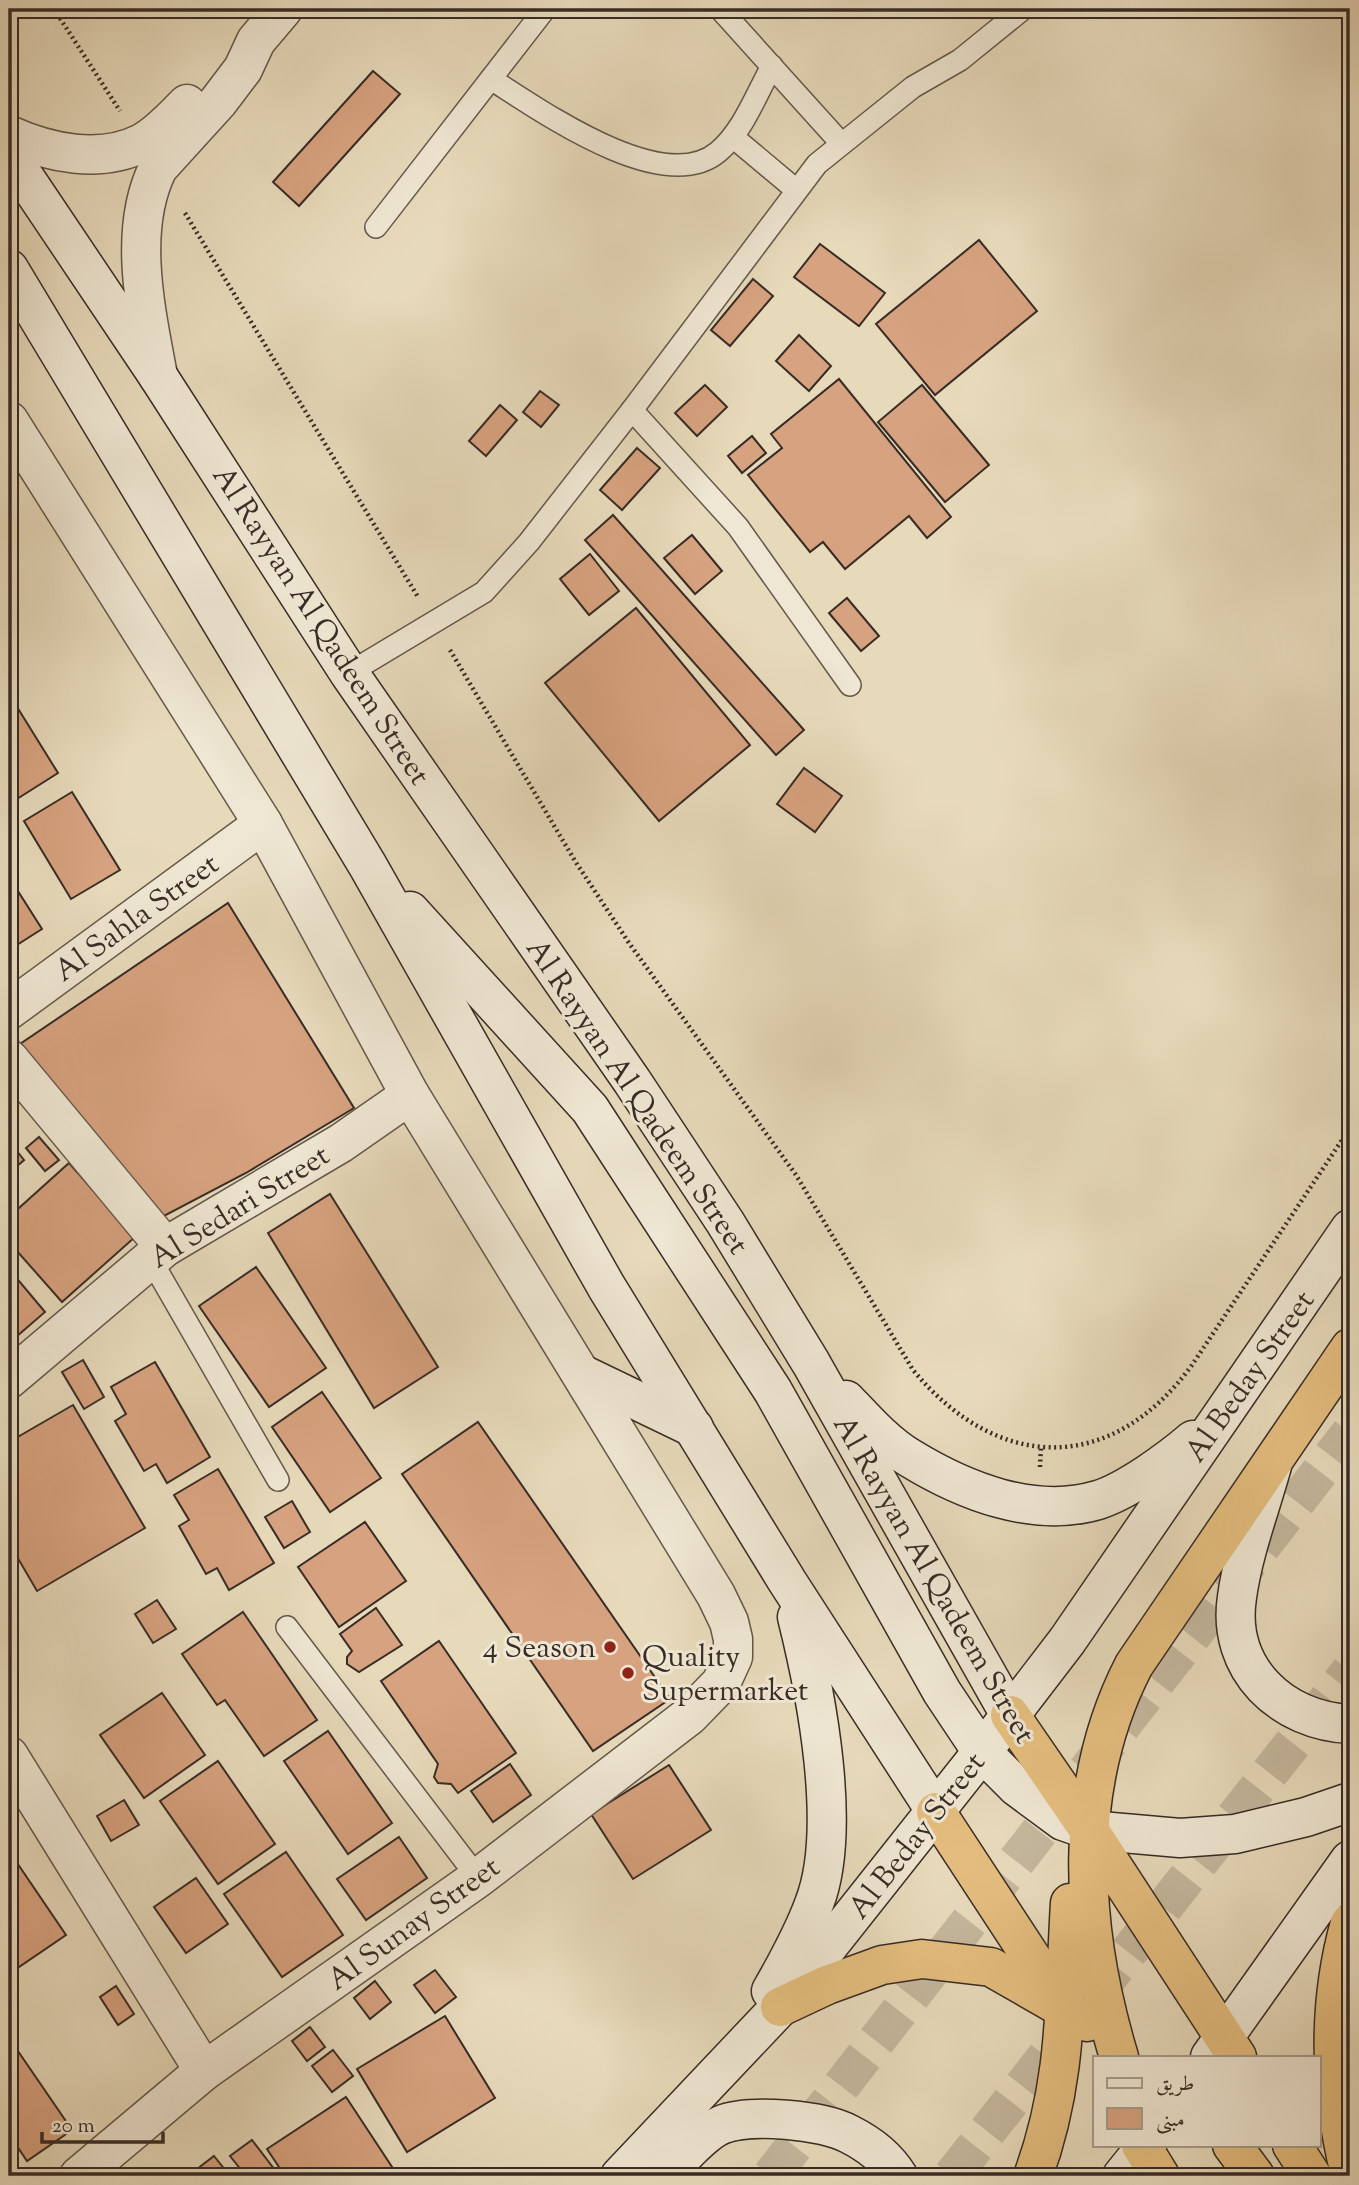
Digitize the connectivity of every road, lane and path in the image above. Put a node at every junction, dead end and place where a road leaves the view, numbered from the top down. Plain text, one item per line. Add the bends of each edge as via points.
1 (54, 9) edge
2 (283, 9) edge
3 (545, 9) edge
4 (720, 9) edge
5 (1023, 9) edge
6 (772, 66) junction
7 (491, 79) junction
8 (9, 135) edge
9 (733, 138) junction
10 (840, 142) junction
11 (9, 154) edge
12 (150, 156) junction
13 (795, 189) junction
14 (376, 227) dead end
15 (9, 269) edge
16 (158, 376) junction
17 (632, 410) junction
18 (9, 421) edge
19 (434, 623) junction
20 (349, 673) junction
21 (850, 685) dead end
22 (263, 824) junction
23 (368, 866) junction
24 (9, 1010) edge
25 (9, 1059) edge
26 (410, 1095) junction
27 (1350, 1128) edge
28 (1350, 1229) edge
29 (158, 1254) junction
30 (1350, 1348) edge
31 (811, 1363) junction
32 (584, 1375) junction
33 (9, 1379) edge
34 (1223, 1414) junction
35 (694, 1428) junction
36 (1273, 1461) junction
37 (278, 1480) dead end
38 (787, 1581) junction
39 (287, 1627) dead end
40 (1010, 1715) junction
41 (1350, 1724) edge
42 (982, 1752) junction
43 (9, 1756) edge
44 (1350, 1802) edge
45 (936, 1812) junction
46 (1076, 1825) junction
47 (1350, 1860) edge
48 (478, 1878) junction
49 (1350, 1923) edge
50 (780, 2007) junction
51 (1067, 2012) junction
52 (1223, 2050) edge
53 (1117, 2053) edge
54 (204, 2071) junction
55 (710, 2079) junction
56 (1233, 2146) edge
57 (1293, 2146) edge
58 (1350, 2174) edge
59 (79, 2176) edge
60 (620, 2176) edge
61 (665, 2176) edge
62 (898, 2176) edge
63 (1033, 2176) edge
64 (1255, 2176) edge
65 (1312, 2176) edge

1 - 12 path
2 - 12 street via 256,41 225,93
3 - 7 lane
4 - 6 lane
5 - 10 lane via 960,60 913,87
6 - 9 lane
6 - 10 lane
7 - 9 lane via 554,118 659,165 698,164
7 - 14 lane
8 - 12 street via 68,154
9 - 13 lane
10 - 13 lane
11 - 16 street, Al Rayyan Al Qadeem Street
12 - 16 street via 143,264
12 - 19 path
13 - 17 lane
15 - 23 street
16 - 20 street, Al Rayyan Al Qadeem Street
17 - 19 lane via 484,592
17 - 21 lane via 738,527
18 - 22 street
19 - 20 lane
19 - 27 path via 575,861 796,1175 913,1370 933,1394 983,1431 1011,1442 1071,1446 1128,1427 1152,1411 1192,1364
20 - 31 street, Al Rayyan Al Qadeem Street via 632,1081
22 - 24 street, Al Sahla Street
22 - 26 street
23 - 35 street via 606,1286
23 - 42 street via 590,1109 773,1391 942,1692
25 - 29 street
26 - 29 street, Al Sedari Street via 363,1129
26 - 32 street
28 - 34 street, Al Beday Street
29 - 33 street, Al Sedari Street
29 - 37 lane
30 - 36 highway
31 - 34 street via 907,1457 970,1489 1038,1507 1099,1500 1168,1462
31 - 40 street, Al Rayyan Al Qadeem Street
32 - 35 street
32 - 48 street, Al Sunay Street via 716,1595 729,1622 733,1657 720,1683 689,1716
34 - 40 street, Al Beday Street via 1067,1641
35 - 38 street
36 - 41 street via 1237,1597 1237,1630 1246,1660 1263,1687 1288,1708 1317,1721
36 - 46 highway via 1134,1665 1114,1704
38 - 45 street
38 - 55 street via 812,1675 825,1774 826,1843 815,1902 785,1966 751,2024
39 - 48 lane
40 - 42 street, Al Beday Street
40 - 46 highway, Al Rayyan Al Qadeem Street via 1052,1778
42 - 45 street, Al Beday Street
42 - 46 street via 1017,1787
43 - 54 street
44 - 46 street via 1234,1834 1180,1838
45 - 50 street, Al Beday Street
45 - 51 highway
46 - 51 highway
46 - 52 highway, Al Rayyan Al Qadeem Street
46 - 53 highway via 1095,1961
47 - 52 street
48 - 54 street, Al Sunay Street
49 - 58 highway via 1332,2041 1339,2130
50 - 51 highway via 882,1965 922,1959 991,1967
50 - 55 street, Al Beday Street
51 - 53 highway
51 - 63 highway via 1060,2078
54 - 59 street, Al Sunay Street
55 - 60 street, Al Beday Street
56 - 64 highway
57 - 65 highway
61 - 62 street via 721,2125 773,2117 848,2133 888,2161

